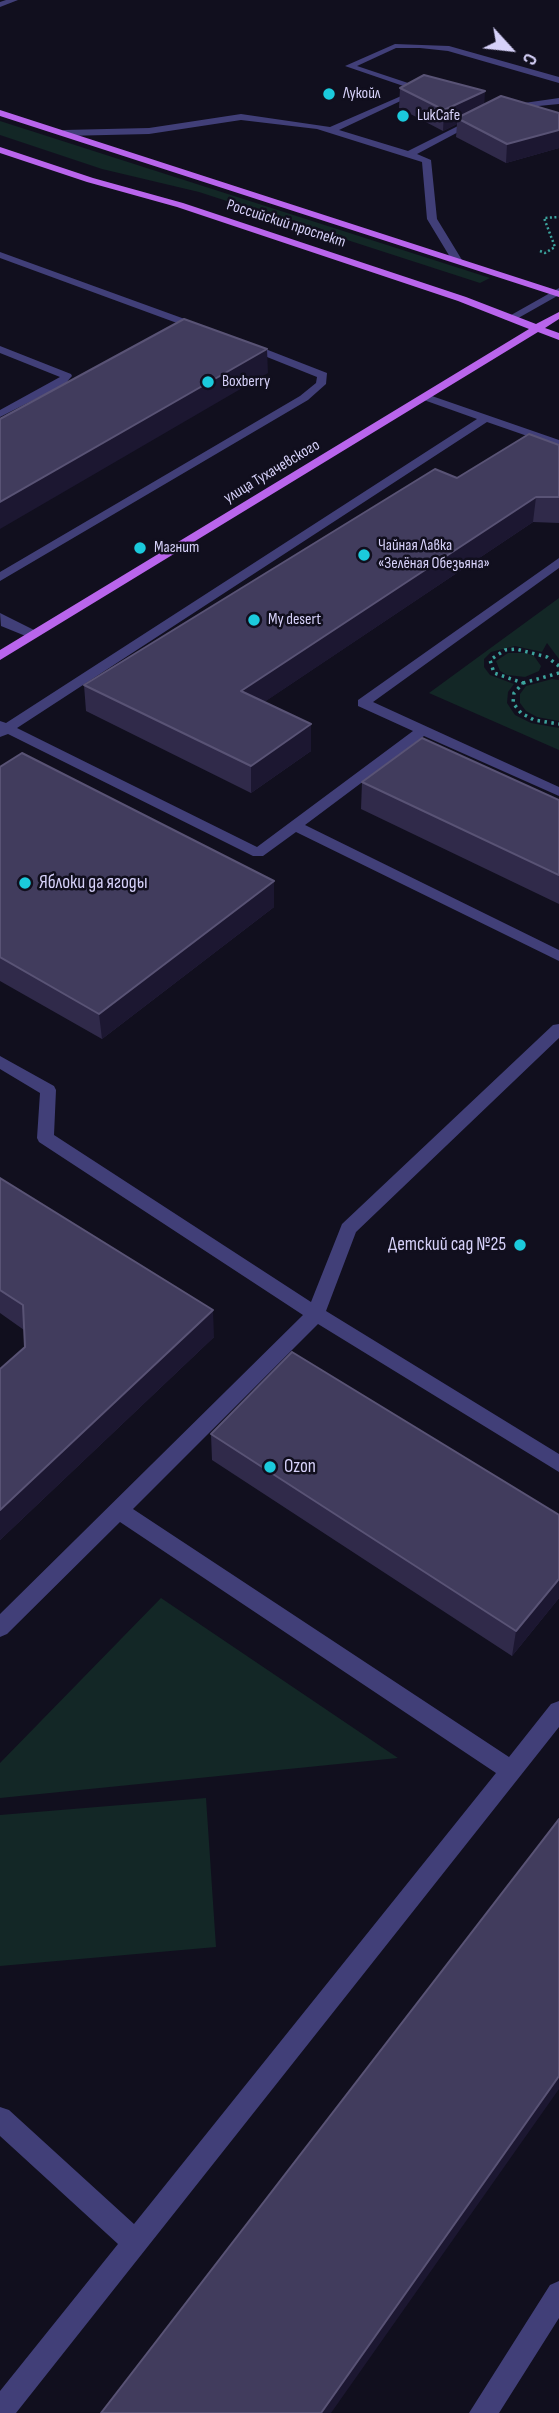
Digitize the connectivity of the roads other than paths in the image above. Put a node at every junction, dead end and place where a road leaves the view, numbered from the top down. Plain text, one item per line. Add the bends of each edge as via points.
1 (14, 0) edge
2 (0, 5) edge
3 (559, 80) edge
4 (422, 89) junction
5 (434, 92) edge
6 (559, 101) edge
7 (494, 108) edge
8 (0, 113) edge
9 (482, 118) edge
10 (331, 130) junction
11 (64, 133) junction
12 (0, 150) edge
13 (408, 155) junction
14 (0, 255) edge
15 (457, 260) junction
16 (558, 293) edge
17 (559, 314) edge
18 (509, 319) junction
19 (534, 329) junction
20 (206, 331) edge
21 (559, 337) edge
22 (232, 340) edge
23 (0, 349) edge
24 (425, 397) junction
25 (0, 414) edge
26 (486, 418) junction
27 (559, 444) edge
28 (559, 562) edge
29 (0, 577) edge
30 (0, 617) edge
31 (33, 635) junction
32 (0, 656) edge
33 (2, 729) edge
34 (423, 730) junction
35 (559, 792) edge
36 (295, 826) junction
37 (559, 956) edge
38 (559, 1029) edge
39 (0, 1062) edge
40 (316, 1314) junction
41 (559, 1464) edge
42 (118, 1510) junction
43 (0, 1628) edge
44 (559, 1711) edge
45 (511, 1770) junction
46 (0, 2119) edge
47 (134, 2241) junction
48 (559, 2294) edge
49 (0, 2412) edge
50 (483, 2413) edge

1 - 2 lane
3 - 4 lane via 449,49 420,46 395,46 348,66
4 - 5 lane
4 - 10 lane
6 - 7 lane
8 - 11 main road, Российский проспект
9 - 13 lane
10 - 11 lane via 241,117 149,131
10 - 13 lane
11 - 15 main road, Российский проспект
12 - 18 main road, Российский проспект via 180,205 462,299
13 - 15 lane via 426,160 432,219
14 - 20 lane
15 - 16 main road, Российский проспект
16 - 18 lane
17 - 19 main road, улица Тухачевского
18 - 19 main road, Российский проспект
19 - 21 main road, Российский проспект
19 - 24 main road, улица Тухачевского
22 - 29 lane via 324,376 321,384
23 - 25 lane via 67,376
24 - 26 lane
24 - 31 main road, улица Тухачевского
26 - 27 lane
26 - 33 lane
28 - 34 lane via 363,703
30 - 31 lane
31 - 32 main road, улица Тухачевского
33 - 36 lane via 258,853
34 - 35 lane
34 - 36 lane
36 - 37 lane
38 - 40 lane via 348,1229
39 - 40 lane via 48,1090 45,1138
40 - 41 lane
40 - 42 lane
42 - 43 lane
42 - 45 lane
44 - 45 lane
45 - 47 lane
46 - 47 lane
47 - 49 lane
48 - 50 lane

